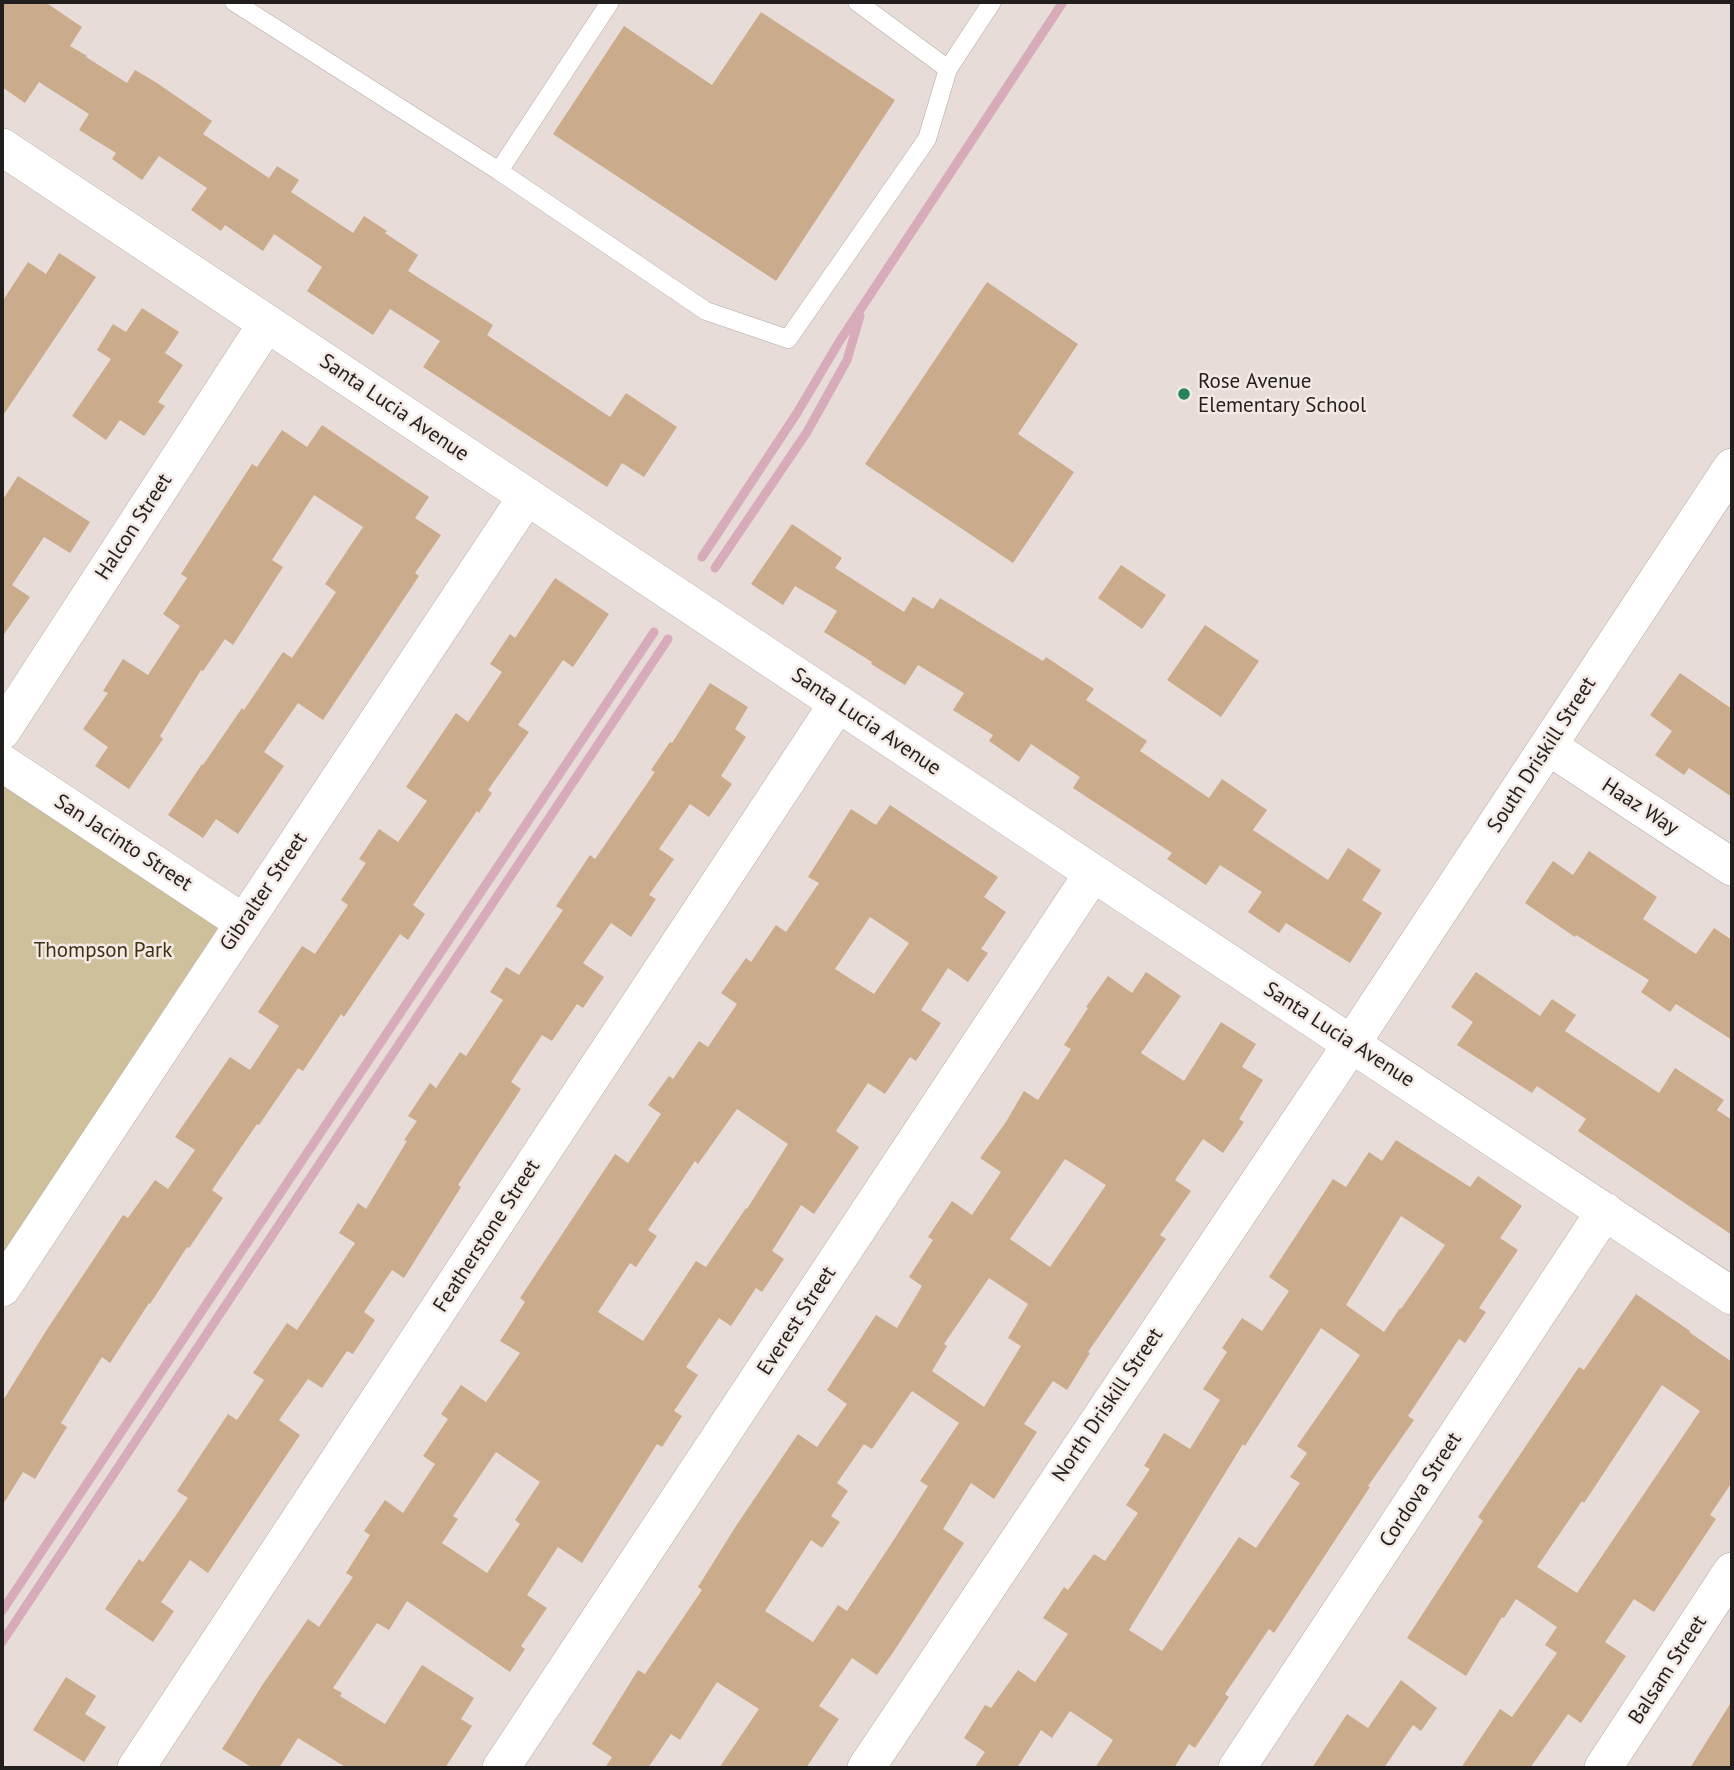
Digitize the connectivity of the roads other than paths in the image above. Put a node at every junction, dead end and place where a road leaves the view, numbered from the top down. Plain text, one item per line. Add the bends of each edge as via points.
1 (234, 2) edge
2 (610, 2) edge
3 (857, 2) edge
4 (992, 2) edge
5 (948, 69) junction
6 (6, 159) edge
7 (499, 171) junction
8 (267, 323) junction
9 (1730, 475) edge
10 (527, 496) junction
11 (838, 703) junction
12 (2, 731) edge
13 (1548, 746) junction
14 (2, 763) edge
15 (1732, 867) edge
16 (1093, 873) junction
17 (244, 923) junction
18 (1352, 1043) junction
19 (1605, 1211) junction
20 (2, 1288) edge
21 (1732, 1296) edge
22 (1732, 1571) edge
23 (136, 1768) edge
24 (501, 1768) edge
25 (866, 1768) edge
26 (1237, 1768) edge
27 (1603, 1768) edge

1 - 7 lane
2 - 7 lane
3 - 5 lane
4 - 5 lane
5 - 7 lane via 927,139 788,339 706,311
6 - 8 street, Santa Lucia Avenue
8 - 10 street, Santa Lucia Avenue
8 - 12 street, Halcon Street
9 - 13 street, South Driskill Street
10 - 11 street, Santa Lucia Avenue
10 - 17 street, Gibralter Street
11 - 16 street, Santa Lucia Avenue
11 - 23 street, Featherstone Street
13 - 15 street, Haaz Way
13 - 18 street, South Driskill Street
14 - 17 street, San Jacinto Street
16 - 18 street, Santa Lucia Avenue
16 - 24 street, Everest Street
17 - 20 street, Gibralter Street
18 - 19 street, Santa Lucia Avenue
18 - 25 street, North Driskill Street
19 - 21 street, Santa Lucia Avenue
19 - 26 street, Cordova Street
22 - 27 street, Balsam Street

